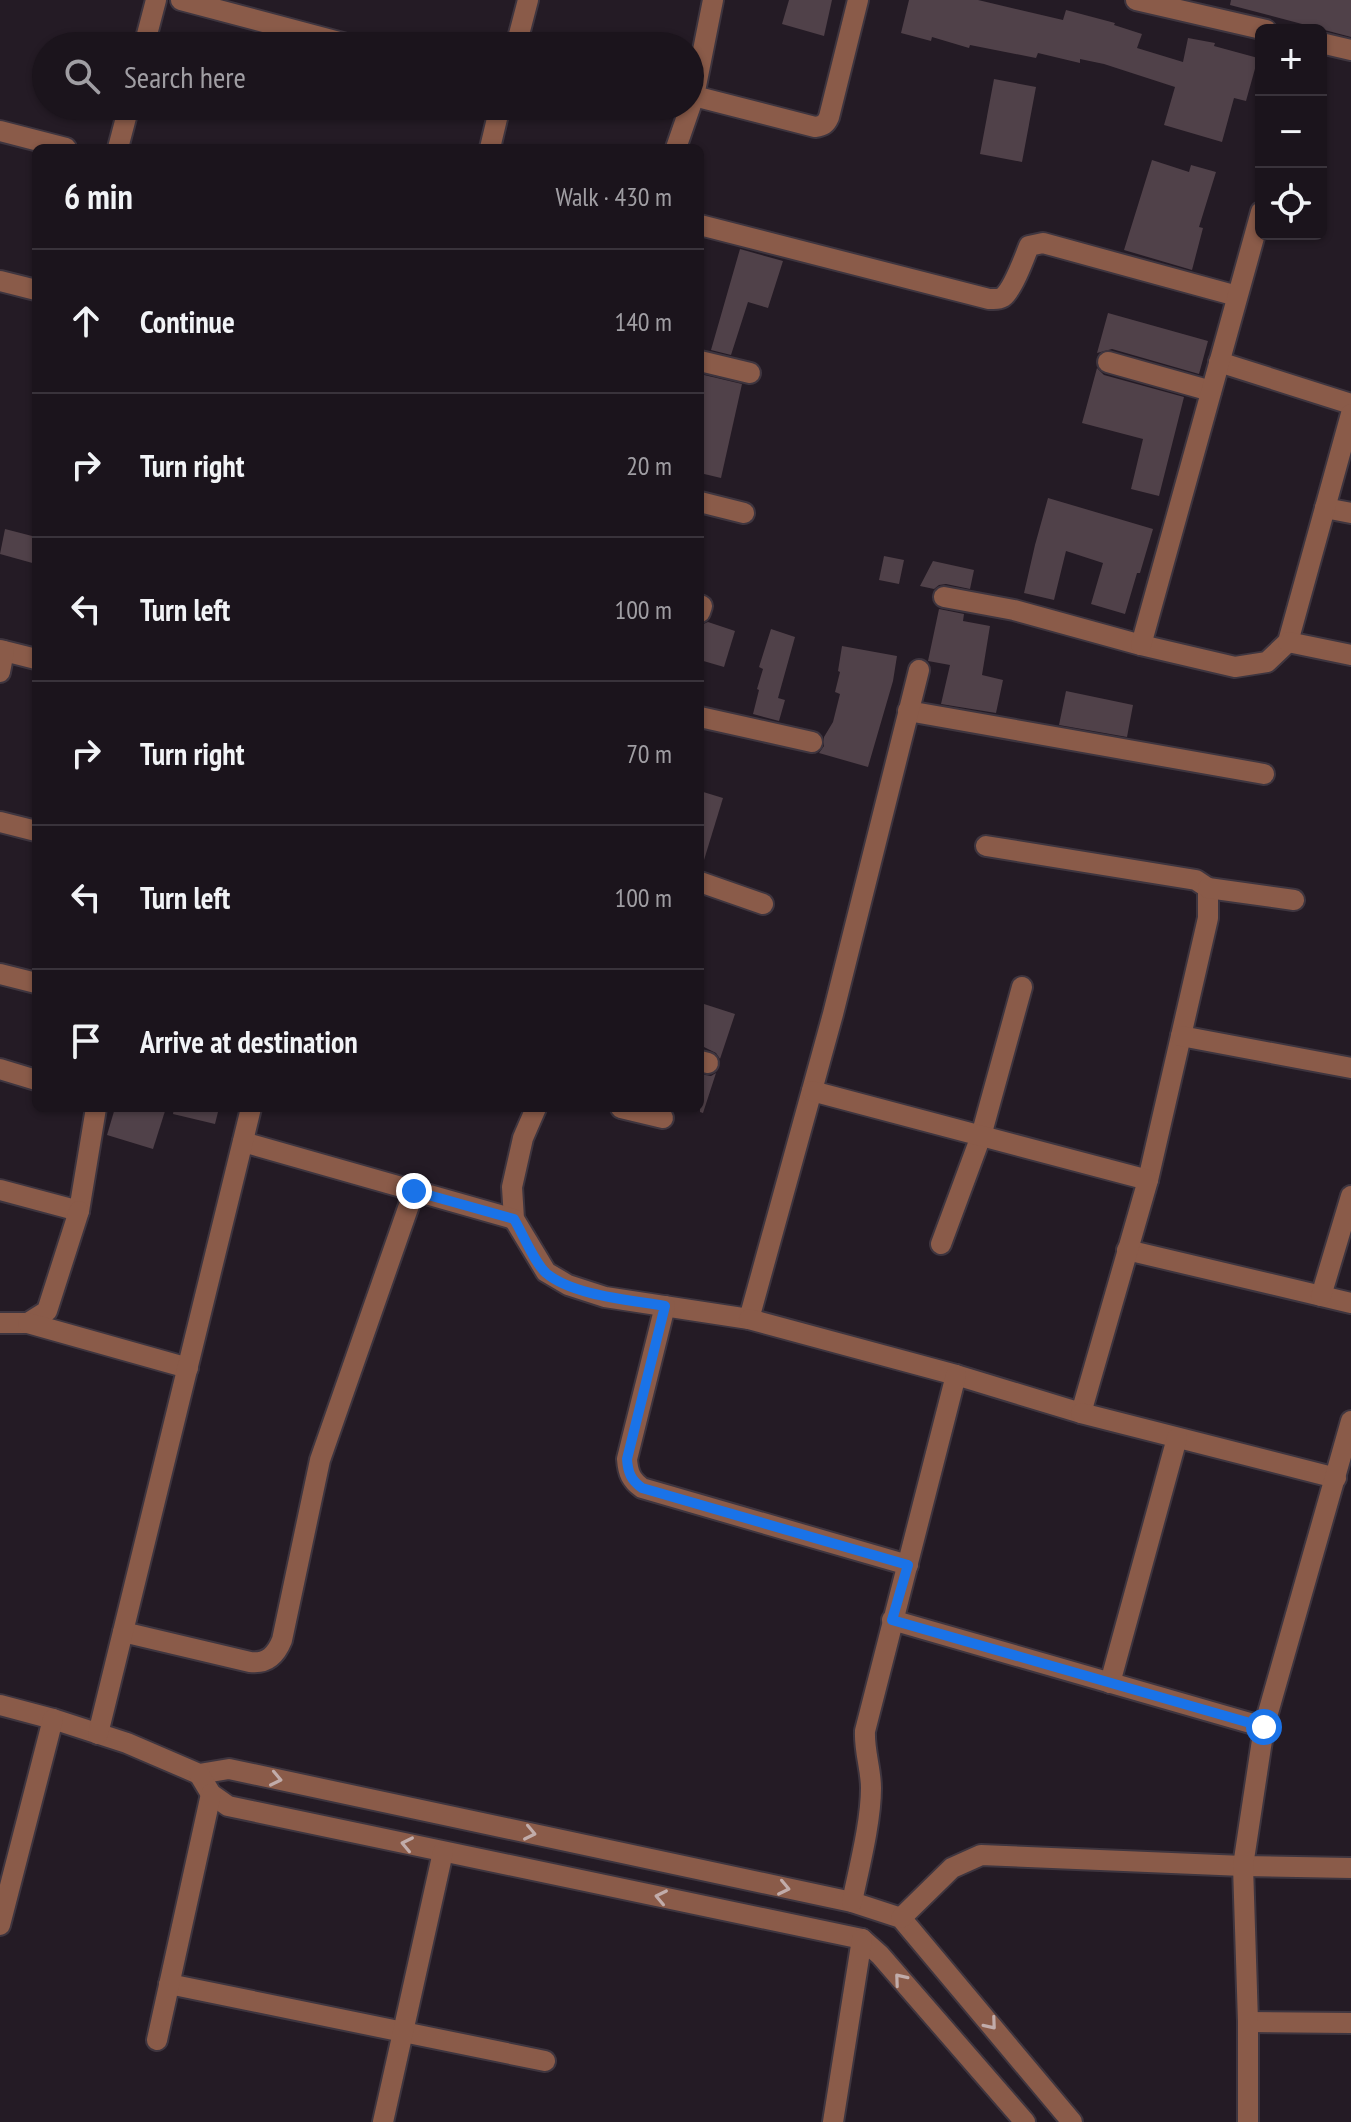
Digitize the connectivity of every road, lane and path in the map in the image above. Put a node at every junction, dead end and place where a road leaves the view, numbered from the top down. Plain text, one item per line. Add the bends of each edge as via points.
1 (156, 0) edge
2 (181, 0) edge
3 (528, 0) edge
4 (713, 0) edge
5 (858, 0) edge
6 (1136, 0) edge
7 (1255, 27) edge
8 (148, 32) edge
9 (301, 32) edge
10 (520, 32) edge
11 (1327, 44) edge
12 (704, 45) edge
13 (1351, 50) edge
14 (704, 99) edge
15 (125, 120) edge
16 (497, 120) edge
17 (686, 120) edge
18 (0, 131) edge
19 (50, 144) edge
20 (119, 144) edge
21 (491, 144) edge
22 (677, 144) edge
23 (704, 226) edge
24 (1255, 233) edge
25 (0, 281) edge
26 (32, 289) edge
27 (1237, 296) junction
28 (704, 362) edge
29 (1108, 362) dead end
30 (1219, 362) junction
31 (750, 373) dead end
32 (1211, 391) junction
33 (1351, 404) edge
34 (1351, 414) edge
35 (704, 503) edge
36 (1325, 508) junction
37 (744, 513) dead end
38 (1351, 513) edge
39 (944, 597) dead end
40 (1288, 642) junction
41 (1141, 645) junction
42 (2, 650) edge
43 (1351, 655) edge
44 (32, 658) edge
45 (919, 670) dead end
46 (0, 672) edge
47 (908, 711) junction
48 (704, 718) edge
49 (812, 742) dead end
50 (1264, 774) dead end
51 (0, 822) edge
52 (32, 830) edge
53 (986, 846) dead end
54 (704, 883) edge
55 (1208, 888) junction
56 (1294, 900) dead end
57 (763, 904) dead end
58 (0, 974) edge
59 (32, 982) edge
60 (1022, 987) dead end
61 (1181, 1036) junction
62 (1351, 1068) edge
63 (0, 1069) edge
64 (32, 1079) edge
65 (812, 1091) junction
66 (95, 1112) edge
67 (250, 1112) edge
68 (534, 1112) edge
69 (638, 1112) edge
70 (663, 1118) dead end
71 (981, 1136) junction
72 (243, 1142) junction
73 (1148, 1180) junction
74 (0, 1190) edge
75 (414, 1191) junction
76 (1351, 1196) edge
77 (79, 1211) junction
78 (514, 1219) junction
79 (941, 1244) dead end
80 (1127, 1250) junction
81 (1321, 1296) junction
82 (1351, 1303) edge
83 (665, 1306) junction
84 (749, 1319) junction
85 (0, 1323) edge
86 (28, 1323) junction
87 (188, 1368) junction
88 (956, 1375) junction
89 (1081, 1413) junction
90 (1351, 1421) edge
91 (1177, 1438) junction
92 (1336, 1478) junction
93 (908, 1565) junction
94 (892, 1620) junction
95 (123, 1632) junction
96 (1110, 1683) junction
97 (0, 1705) edge
98 (53, 1719) junction
99 (1264, 1727) junction
100 (98, 1734) junction
101 (199, 1774) junction
102 (211, 1794) junction
103 (443, 1852) junction
104 (1243, 1866) junction
105 (1351, 1868) edge
106 (852, 1902) junction
107 (901, 1918) junction
108 (0, 1925) edge
109 (862, 1939) junction
110 (169, 1984) junction
111 (1248, 2022) junction
112 (1351, 2023) edge
113 (402, 2032) junction
114 (157, 2040) dead end
115 (545, 2061) dead end
116 (383, 2122) edge
117 (833, 2122) edge
118 (1025, 2122) edge
119 (1072, 2122) edge
120 (1248, 2122) edge

1 - 8 street
2 - 9 street
3 - 10 street
4 - 12 street
5 - 14 street via 827,123 815,127
6 - 7 street
11 - 13 street
15 - 20 street
16 - 21 street
17 - 22 street
18 - 19 street
23 - 27 street via 989,299 1005,295 1029,246 1043,243
24 - 27 street
25 - 26 street
27 - 30 street
28 - 31 street
29 - 32 street
30 - 32 street
30 - 33 street
32 - 41 street
34 - 36 street
35 - 37 street
36 - 38 street
36 - 40 street
39 - 41 street
40 - 41 street via 1267,662 1235,667
40 - 43 street
42 - 44 street
42 - 46 street
45 - 47 street
47 - 50 street
47 - 65 street
48 - 49 street
51 - 52 street
53 - 55 street via 1196,880
54 - 57 street
55 - 56 street
55 - 61 street via 1208,918
58 - 59 street
60 - 71 street
61 - 62 street
61 - 73 street
63 - 64 street
65 - 71 street
65 - 84 street
66 - 77 street
67 - 72 street
68 - 78 street via 512,1187
69 - 70 street
71 - 73 street
71 - 79 street
72 - 75 street
72 - 87 street
73 - 80 street
74 - 77 street
75 - 78 street
75 - 95 street via 320,1460 278,1650 270,1659 250,1662
76 - 81 street
77 - 86 street via 47,1311
78 - 83 street via 546,1272 568,1285
80 - 81 street
80 - 89 street
81 - 82 street
83 - 84 street
83 - 93 street via 627,1459 632,1481
84 - 88 street
85 - 86 street
86 - 87 street
87 - 95 street
88 - 89 street
88 - 93 street
89 - 91 street
90 - 92 street
91 - 92 street
91 - 96 street
92 - 99 street
93 - 94 street
94 - 96 street
94 - 106 street via 865,1731 870,1806
95 - 100 street
96 - 99 street
97 - 98 street
98 - 100 street
98 - 108 street
99 - 104 street
100 - 101 street
101 - 102 street
101 -> 106 street via 229,1769
103 -> 102 street via 228,1806
102 - 110 street
109 -> 103 street
103 - 113 street
104 - 105 street
104 - 107 street via 981,1855 952,1868
104 - 111 street
106 - 107 street
107 -> 119 street
109 - 117 street
118 -> 109 street
110 - 113 street
110 - 114 street
111 - 112 street
111 - 120 street
113 - 115 street
113 - 116 street

